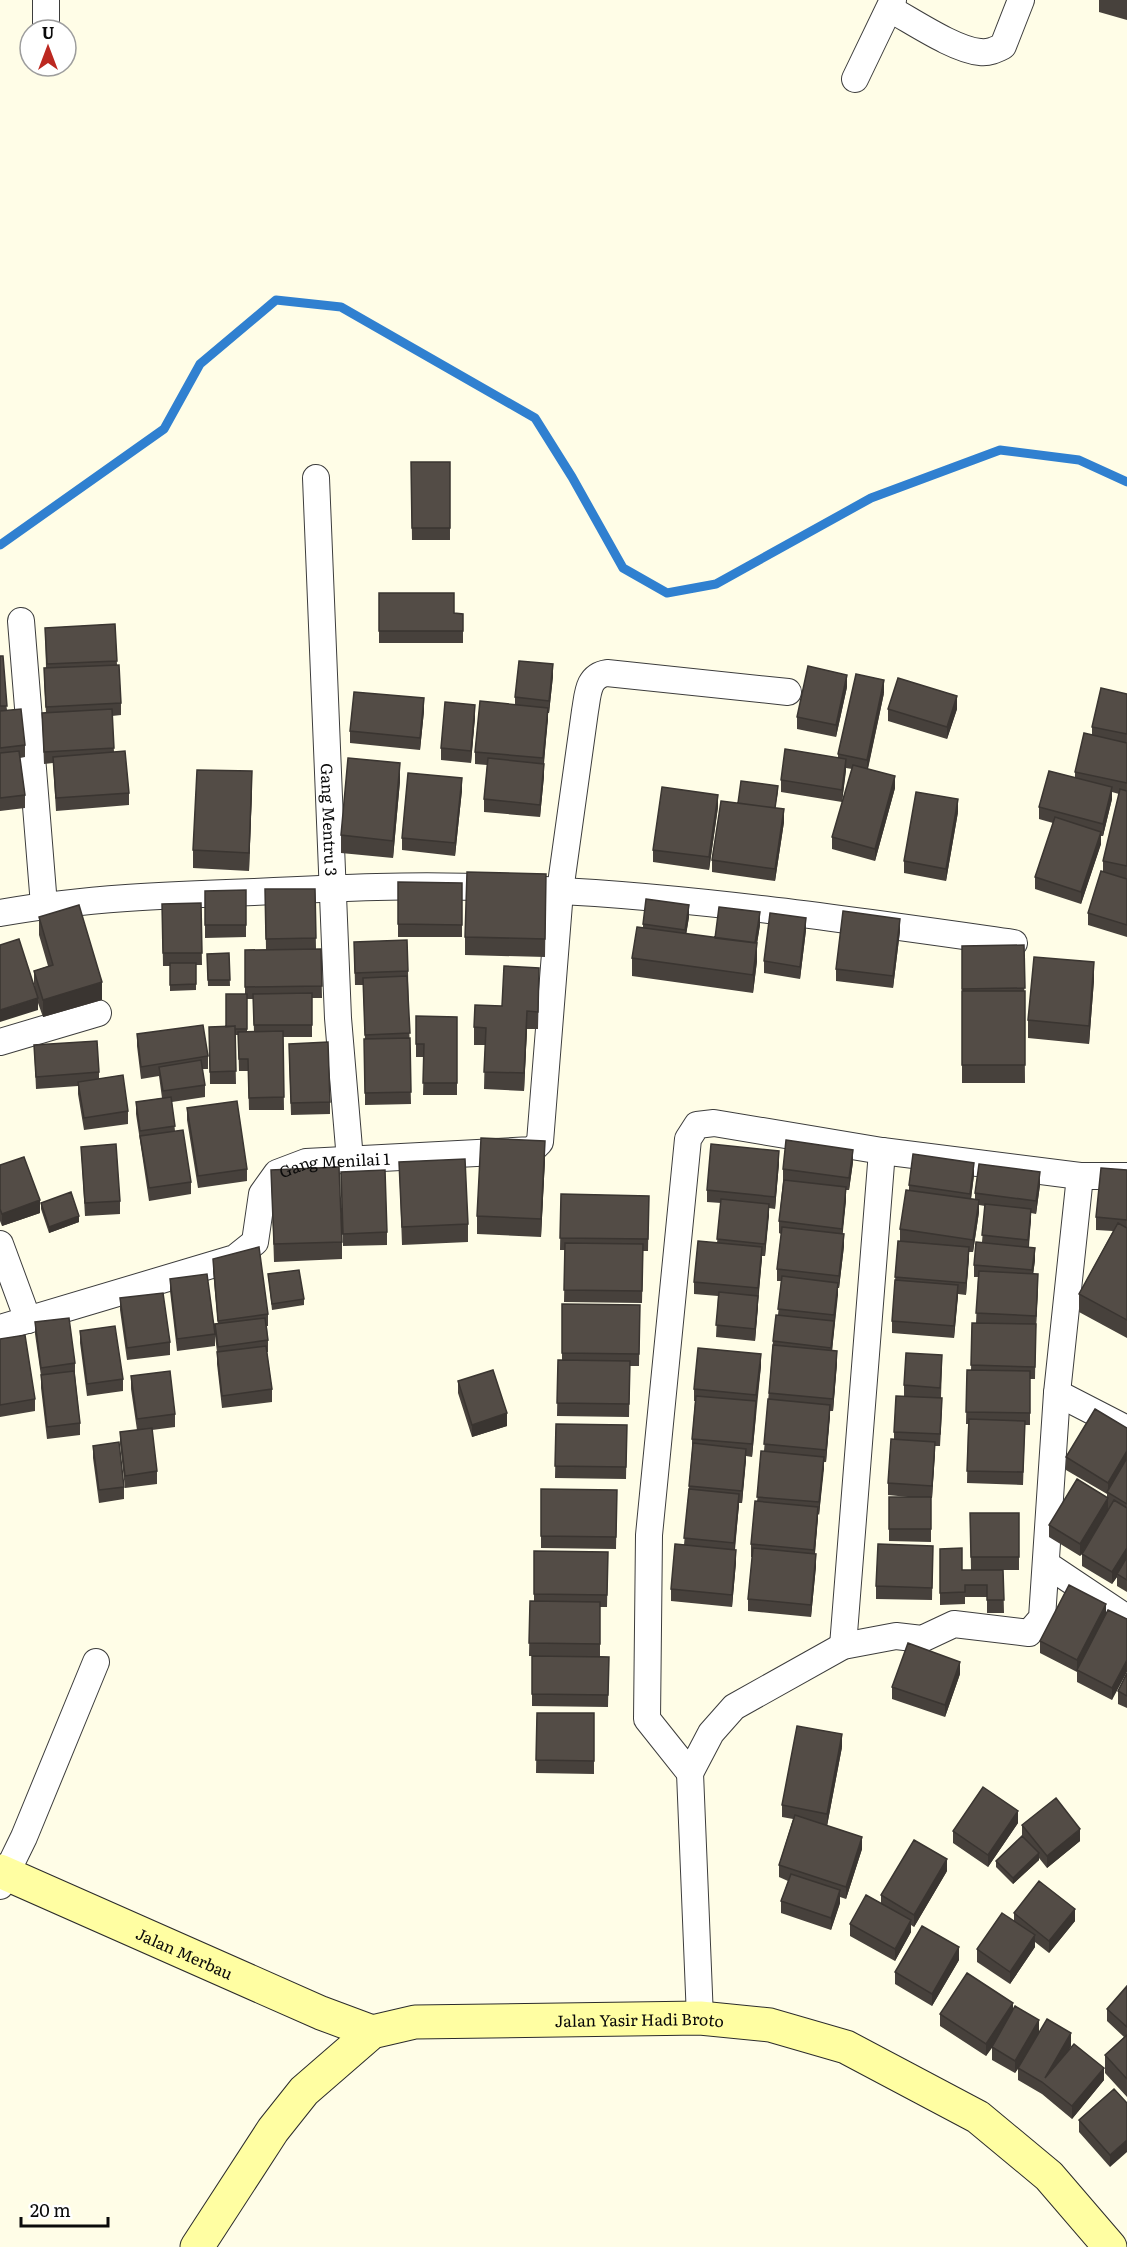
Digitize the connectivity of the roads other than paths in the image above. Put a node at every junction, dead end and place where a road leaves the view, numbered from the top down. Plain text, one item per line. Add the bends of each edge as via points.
1 (46, 0) edge
2 (1021, 0) edge
3 (891, 5) edge
4 (46, 18) edge
5 (855, 79) dead end
6 (316, 478) dead end
7 (21, 621) dead end
8 (788, 692) dead end
9 (331, 888) junction
10 (560, 891) junction
11 (44, 905) junction
12 (0, 913) edge
13 (1014, 944) edge
14 (98, 1012) dead end
15 (0, 1042) edge
16 (882, 1151) junction
17 (350, 1160) junction
18 (1080, 1176) junction
19 (1127, 1176) edge
20 (0, 1244) edge
21 (28, 1320) junction
22 (0, 1328) edge
23 (1057, 1393) junction
24 (1127, 1430) edge
25 (1046, 1564) junction
26 (1127, 1618) edge
27 (843, 1646) junction
28 (96, 1662) dead end
29 (690, 1773) junction
30 (2, 1877) edge
31 (700, 2018) junction
32 (372, 2032) junction
33 (197, 2247) edge
34 (1110, 2247) edge

1 - 4 street
2 - 3 street via 1003,46 982,52 966,50
3 - 5 street
6 - 9 street, Gang Mentru 3
7 - 11 street
8 - 10 street via 607,673 595,677 585,711
9 - 10 street via 491,887
9 - 11 street
9 - 17 street, Gang Mentru 3
10 - 13 street via 743,907
10 - 17 street, Gang Menilai 1 via 540,1142 532,1150
11 - 12 street
14 - 15 street
16 - 18 street
16 - 27 street
16 - 29 street via 714,1123 697,1125 688,1139 649,1535 647,1719
17 - 21 street, Gang Menilai 1 via 306,1162 277,1173 262,1194 255,1242 235,1258
18 - 19 street
18 - 23 street
20 - 21 street
21 - 22 street, Gang Menilai 1
23 - 24 street
23 - 25 street
25 - 26 street
25 - 27 street via 1042,1618 1029,1632 954,1624 922,1639 896,1636
27 - 29 street via 734,1707 711,1734
28 - 30 street
29 - 31 street
30 - 32 street, Jalan Merbau
31 - 32 street, Jalan Yasir Hadi Broto via 415,2022
31 - 34 street, Jalan Yasir Hadi Broto via 770,2025 846,2047 978,2117 1049,2176
32 - 33 street, Jalan Yasir Hadi Broto via 304,2091 273,2130

